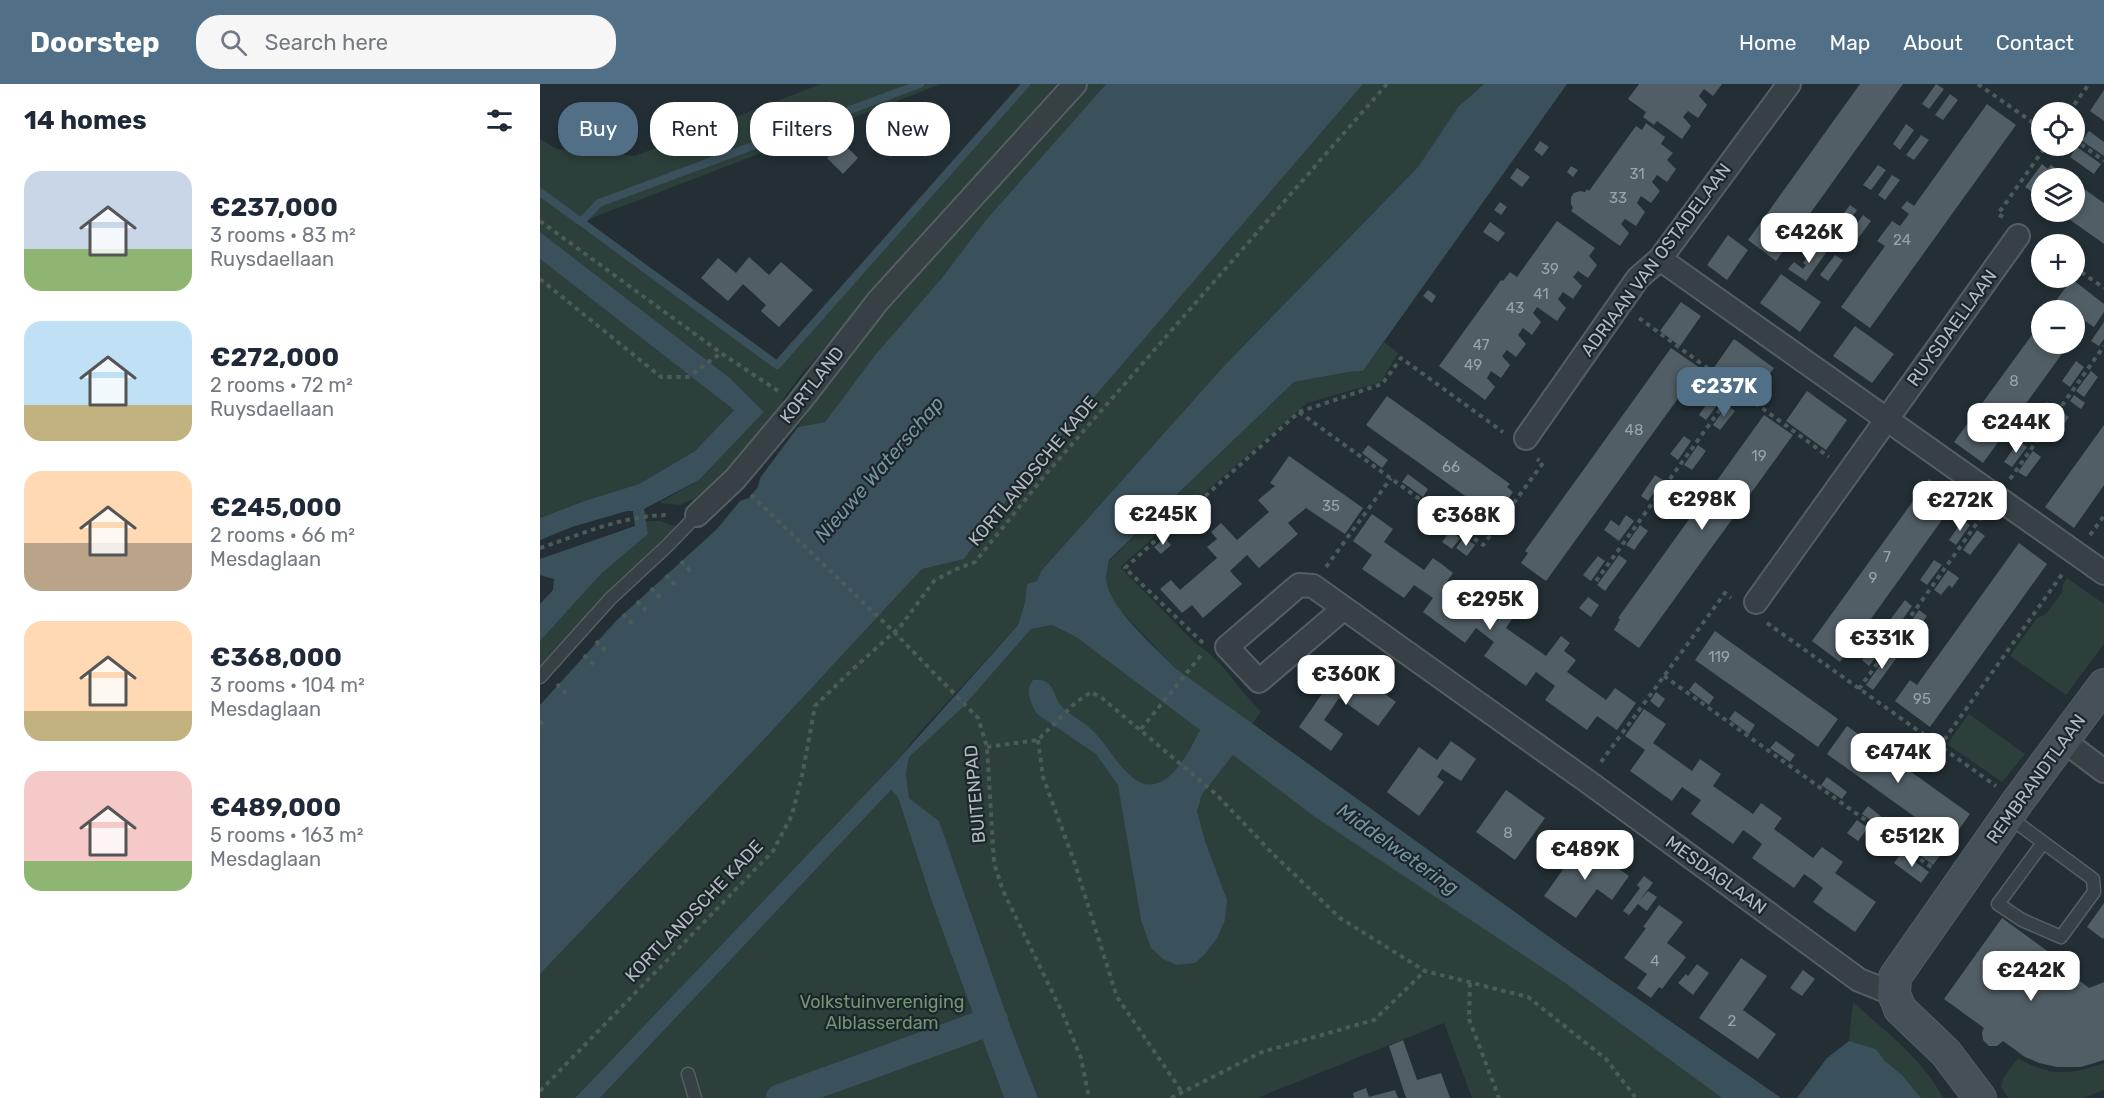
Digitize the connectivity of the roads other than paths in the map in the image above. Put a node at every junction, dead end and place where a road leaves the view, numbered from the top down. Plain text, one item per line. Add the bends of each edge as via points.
1 (1075, 84) edge
2 (1788, 84) edge
3 (2012, 228) road end
4 (1660, 259) junction
5 (1886, 420) junction
6 (1524, 444) road end
7 (697, 515) joint
8 (2104, 573) edge
9 (1343, 609) junction
10 (1757, 610) road end
11 (540, 676) edge
12 (2104, 685) edge
13 (2064, 741) junction
14 (2104, 771) edge
15 (2013, 809) junction
16 (2043, 843) junction
17 (1894, 994) junction
18 (688, 1074) dead end
19 (696, 1098) edge
20 (1980, 1098) edge

1 - 7 street, KORTLAND via 878,301 735,479
2 - 4 street, ADRIAAN VAN OSTADELAAN
3 - 5 street, RUYSDAELLAAN
4 - 5 street
4 - 6 street, ADRIAAN VAN OSTADELAAN via 1638,278
5 - 8 street
5 - 10 street, RUYSDAELLAAN
7 - 11 lane, KORTLAND via 610,598
9 - 9 street, MESDAGLAAN via 1312,586 1299,585 1227,647 1259,681
9 - 17 street, MESDAGLAAN via 1859,980
12 - 13 street, REMBRANDTLAAN
13 - 14 street
13 - 15 street, REMBRANDTLAAN
15 - 16 lane
15 - 17 street, REMBRANDTLAAN via 1895,977
16 - 16 lane via 2093,879 2094,892 2061,937 2022,920 1998,904
17 - 20 street via 1900,1009 1947,1053
18 - 19 lane

